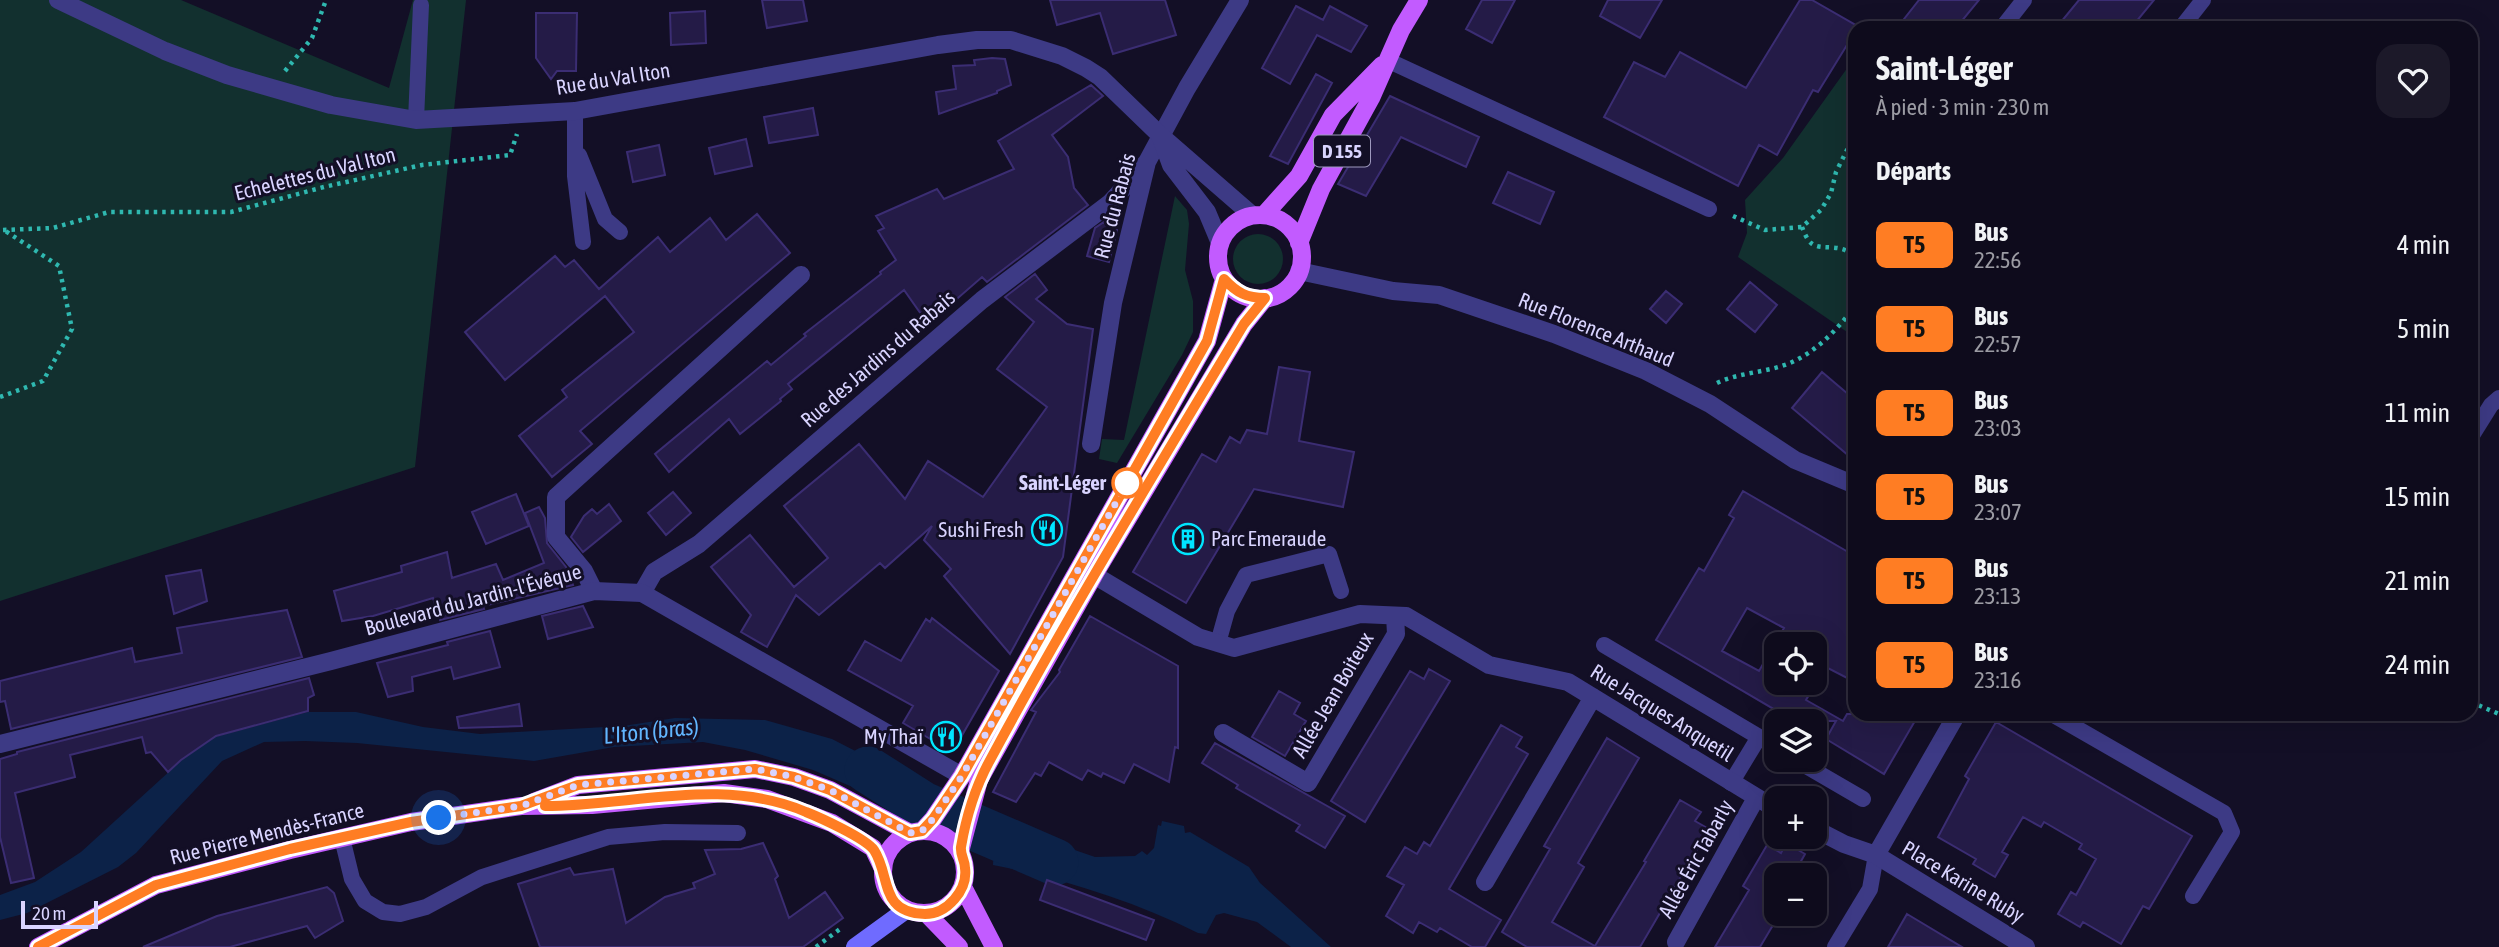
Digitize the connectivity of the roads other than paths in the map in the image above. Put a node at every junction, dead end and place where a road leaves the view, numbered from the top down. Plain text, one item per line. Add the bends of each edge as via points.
1 (58, 0) edge
2 (1240, 0) edge
3 (1419, 0) edge
4 (2024, 0) edge
5 (2203, 0) edge
6 (421, 5) dead end
7 (2008, 21) edge
8 (2186, 21) edge
9 (1387, 60) junction
10 (575, 111) junction
11 (416, 120) junction
12 (1160, 135) junction
13 (575, 143) junction
14 (1147, 162) junction
15 (1709, 209) dead end
16 (1258, 215) junction
17 (620, 232) dead end
18 (583, 242) dead end
19 (1220, 243) junction
20 (1299, 243) junction
21 (1299, 271) junction
22 (801, 275) dead end
23 (1224, 279) junction
24 (1265, 298) junction
25 (2496, 403) edge
26 (2478, 427) edge
27 (1091, 444) dead end
28 (1848, 482) edge
29 (1094, 575) junction
30 (594, 591) junction
31 (1341, 591) dead end
32 (642, 593) junction
33 (1395, 615) junction
34 (1218, 643) junction
35 (1604, 645) dead end
36 (1592, 697) junction
37 (1953, 721) edge
38 (2064, 721) edge
39 (1223, 733) dead end
40 (1759, 737) junction
41 (1764, 740) edge
42 (0, 744) edge
43 (1817, 772) edge
44 (965, 782) junction
45 (1731, 783) junction
46 (1756, 798) junction
47 (1863, 799) dead end
48 (1764, 802) edge
49 (521, 806) junction
50 (921, 828) junction
51 (738, 833) dead end
52 (1827, 835) edge
53 (342, 838) junction
54 (962, 843) junction
55 (1876, 855) junction
56 (883, 869) junction
57 (1485, 881) dead end
58 (963, 887) junction
59 (2193, 896) dead end
60 (906, 910) junction
61 (927, 914) junction
62 (1676, 942) dead end
63 (37, 947) edge
64 (855, 947) edge
65 (959, 947) edge
66 (994, 947) edge
67 (1835, 947) edge
68 (2026, 947) edge

1 - 11 street, Rue du Val Iton via 227,75 331,105
2 - 12 street, Rue du Rabais
3 - 9 main road, D 155
4 - 7 lane
5 - 8 lane
6 - 11 lane
9 - 15 lane
9 - 16 main road, D 155 via 1333,115 1299,176
9 - 20 main road, D 155 via 1321,189
10 - 11 street, Rue du Val Iton
10 - 12 street, Rue du Val Iton via 939,45 1011,40 1086,68
10 - 13 lane
12 - 14 street, Rue du Rabais
12 - 16 street, Rue du Val Iton
12 - 19 street, Rue du Val Iton via 1171,165 1207,212
13 - 17 lane via 605,219
13 - 18 lane
14 - 27 street, Rue du Rabais via 1113,303
14 - 32 street, Rue des Jardins du Rabais via 1110,203 982,300 699,544 654,572
16 - 19 main road via 1233,225
16 - 20 main road via 1279,220 1292,229
19 - 23 main road via 1218,262
20 - 21 main road
21 - 24 main road via 1280,294
21 - 28 street, Rue Florence Arthaud via 1447,298 1554,334 1646,371 1710,404 1795,460
22 - 30 street via 556,497 556,537
23 - 24 main road via 1249,298
23 - 44 main road via 1207,341
24 - 29 main road via 1244,324
25 - 26 lane
29 - 34 street, Rue Jacques Anquetil via 1198,637
29 - 44 main road
30 - 32 street, Boulevard du Jardin-l'Évêque
30 - 42 street, Boulevard du Jardin-l'Évêque
31 - 34 lane via 1329,554 1247,575 1227,611
32 - 44 street, Boulevard du Jardin-l'Évêque
33 - 34 street, Rue Jacques Anquetil via 1360,614 1234,648
33 - 36 street, Rue Jacques Anquetil via 1406,616 1489,665 1568,682
33 - 39 street, Allée Jean Boiteux via 1396,634 1308,783
35 - 40 lane
36 - 45 street, Rue Jacques Anquetil
36 - 57 street
37 - 55 street
38 - 59 lane via 2224,813 2232,832
40 - 41 lane
40 - 45 lane
43 - 47 lane
44 - 50 main road
44 - 54 main road
45 - 46 street, Rue Jacques Anquetil
46 - 48 street, Rue Jacques Anquetil
46 - 62 street, Allée Éric Tabarly
49 - 50 main road, Rue Pierre Mendès-France via 578,785 755,769 794,777
49 - 53 main road, Rue Pierre Mendès-France via 411,822
49 - 56 main road, Rue Pierre Mendès-France via 593,805 724,793 767,799 832,823 873,848
50 - 54 main road
50 - 56 main road via 891,847
51 - 53 lane via 665,832 608,838 482,877 426,907 400,914 383,912 365,901 352,879
52 - 55 street
53 - 63 main road, Rue Pierre Mendès-France via 156,885
54 - 58 main road
55 - 67 lane via 1870,889
55 - 68 street, Place Karine Ruby
56 - 60 main road via 885,886
58 - 61 main road via 949,906
58 - 66 main road
60 - 61 main road
60 - 64 main road
61 - 65 main road

